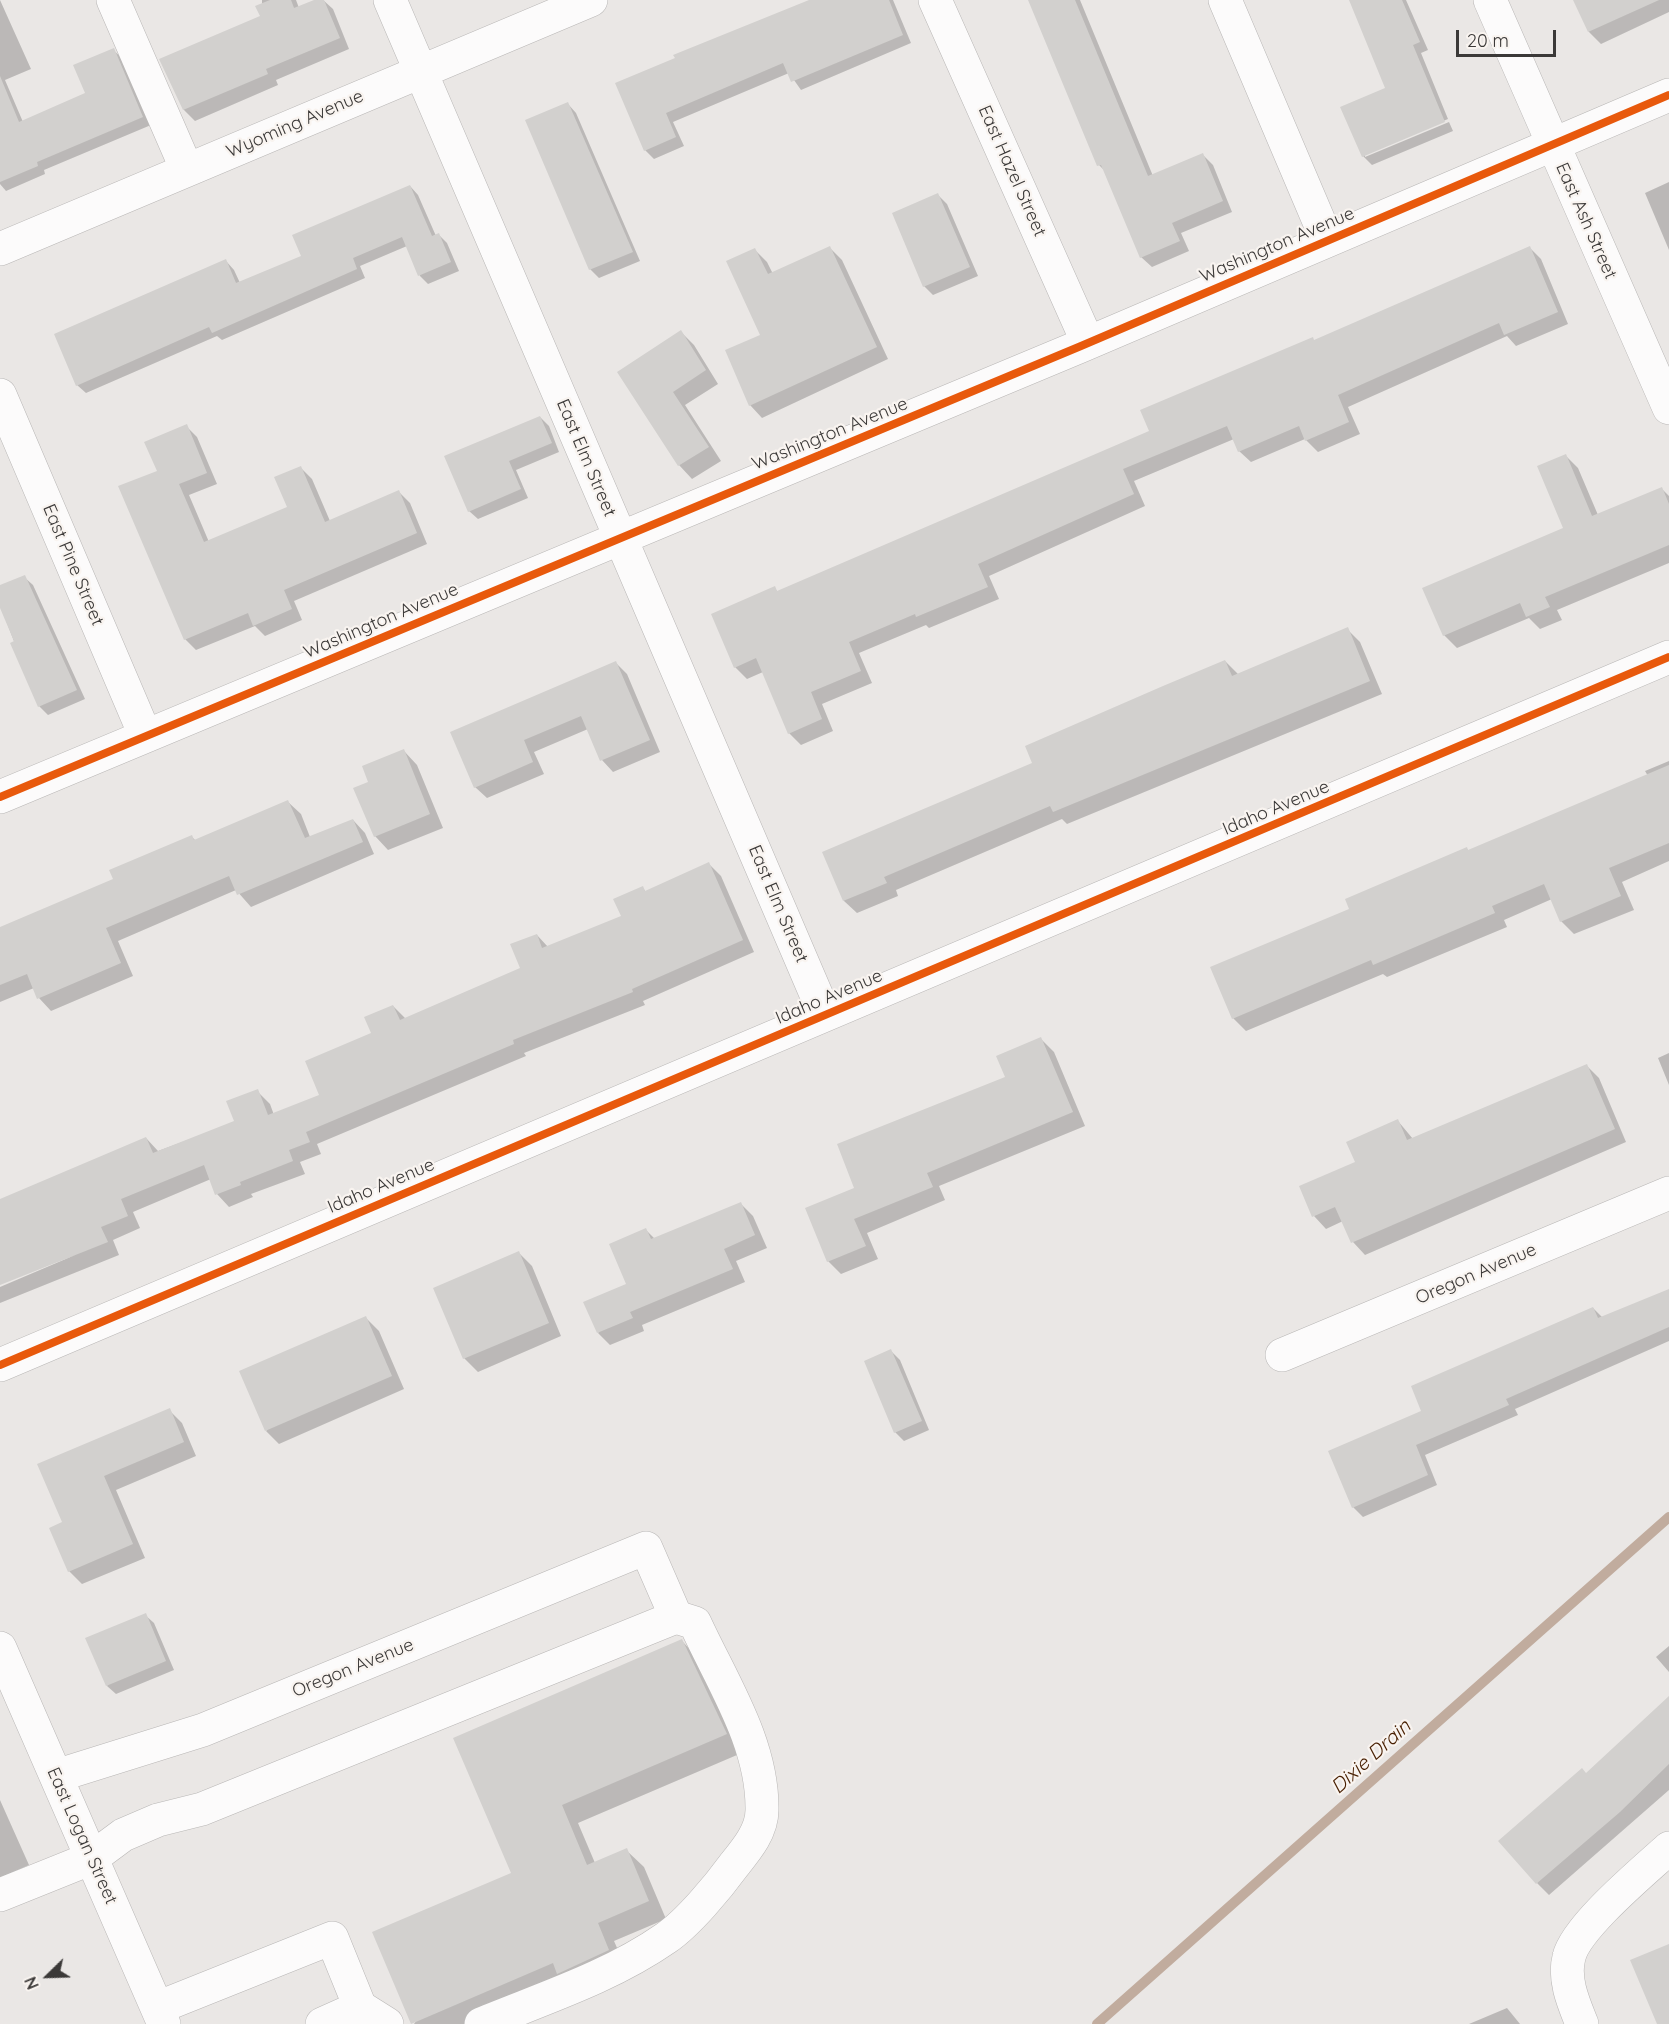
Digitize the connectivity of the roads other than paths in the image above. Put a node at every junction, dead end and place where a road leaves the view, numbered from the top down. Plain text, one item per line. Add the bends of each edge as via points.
1 (113, 0) edge
2 (390, 0) edge
3 (591, 0) edge
4 (935, 0) edge
5 (1225, 0) edge
6 (1490, 0) edge
7 (421, 71) junction
8 (1669, 95) edge
9 (1552, 143) junction
10 (187, 170) junction
11 (1327, 240) junction
12 (0, 249) edge
13 (1088, 343) junction
14 (0, 395) edge
15 (1669, 408) edge
16 (619, 537) junction
17 (1669, 657) edge
18 (145, 735) junction
19 (0, 796) edge
20 (825, 1015) junction
21 (1669, 1193) edge
22 (1282, 1355) dead end
23 (0, 1365) edge
24 (676, 1617) junction
25 (0, 1648) edge
26 (56, 1776) junction
27 (1669, 1848) edge
28 (92, 1858) junction
29 (0, 1895) edge
30 (360, 2007) junction
31 (161, 2016) edge
32 (322, 2024) edge
33 (387, 2024) edge
34 (481, 2024) edge
35 (1582, 2024) edge

1 - 10 street
2 - 7 street, East Elm Street
3 - 7 street, Wyoming Avenue
4 - 13 street, East Hazel Street
5 - 11 street
6 - 9 street, East Ash Street
7 - 10 street, Wyoming Avenue
7 - 16 street, East Elm Street
8 - 9 street, Washington Avenue
9 - 11 street, Washington Avenue
9 - 15 street, East Ash Street
10 - 12 street, Wyoming Avenue
11 - 13 street, Washington Avenue
13 - 16 street, Washington Avenue
14 - 18 street, East Pine Street
16 - 18 street, Washington Avenue
16 - 20 street, East Elm Street
17 - 20 street, Idaho Avenue
18 - 19 street, Washington Avenue
20 - 23 street, Idaho Avenue
21 - 22 street, Oregon Avenue
24 - 26 street, Oregon Avenue via 646,1548 203,1730
24 - 28 street via 202,1809 158,1820 123,1835
24 - 34 street via 695,1623 755,1756 763,1811 755,1838 721,1883 668,1937 611,1971
25 - 26 street, East Logan Street
26 - 28 street, East Logan Street
27 - 35 street via 1591,1920 1569,1956 1570,1995
28 - 29 street
28 - 31 street, East Logan Street
30 - 31 street via 332,1938
30 - 32 street
30 - 33 street

